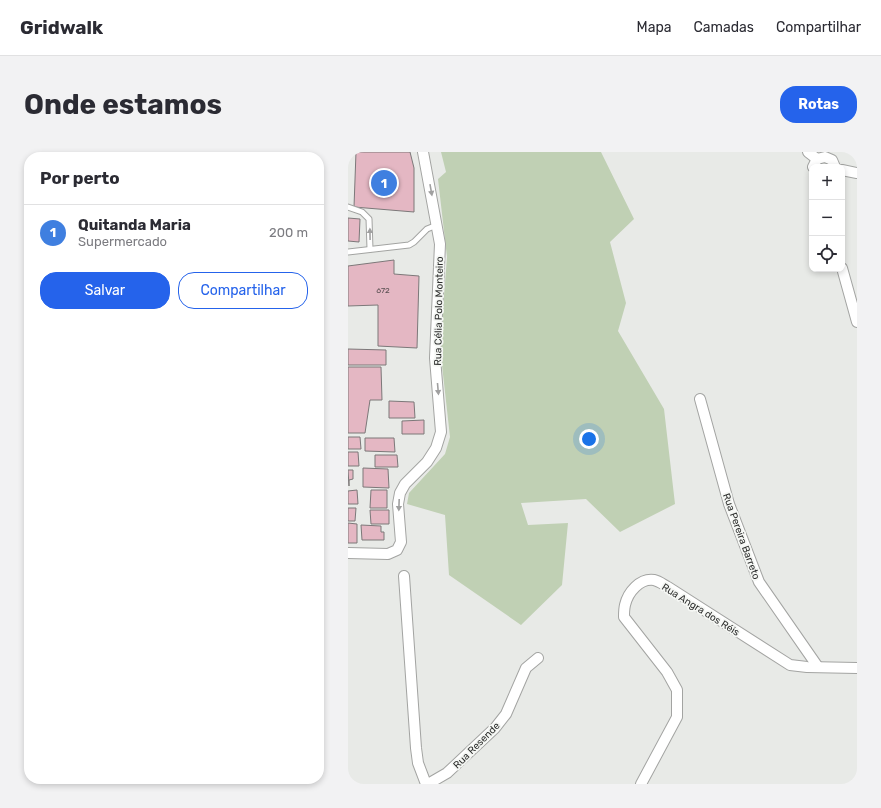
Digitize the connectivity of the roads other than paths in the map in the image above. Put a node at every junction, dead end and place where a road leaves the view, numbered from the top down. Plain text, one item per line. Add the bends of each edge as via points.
1 (423, 152) edge
2 (808, 152) edge
3 (815, 163) edge
4 (834, 164) edge
5 (845, 171) edge
6 (857, 173) edge
7 (348, 207) edge
8 (437, 225) junction
9 (370, 249) junction
10 (348, 252) edge
11 (843, 272) edge
12 (857, 322) edge
13 (700, 399) dead end
14 (348, 554) edge
15 (404, 576) dead end
16 (538, 658) dead end
17 (818, 667) junction
18 (857, 668) edge
19 (427, 784) edge
20 (641, 784) edge

1 -> 8 street, Rua Célia Polo Monteiro
2 - 3 street
3 - 4 street via 821,157 829,158
5 - 6 street
9 -> 7 lane via 369,219 362,212
8 - 9 lane via 427,229 409,245
8 -> 14 street, Rua Célia Polo Monteiro via 440,244 435,358 440,437 427,462 400,493 398,504 401,542 397,550 388,554
9 - 10 lane
11 - 12 street
13 - 17 street, Rua Pereira Barreto via 729,504 759,582
15 - 19 street via 416,748 418,763
16 - 19 street, Rua Resende via 526,668 506,714 495,728 447,773
17 - 18 street
17 - 20 street, Rua Angra dos Réis via 790,665 668,587 655,580 644,581 628,597 624,617 678,690 678,705 677,717

